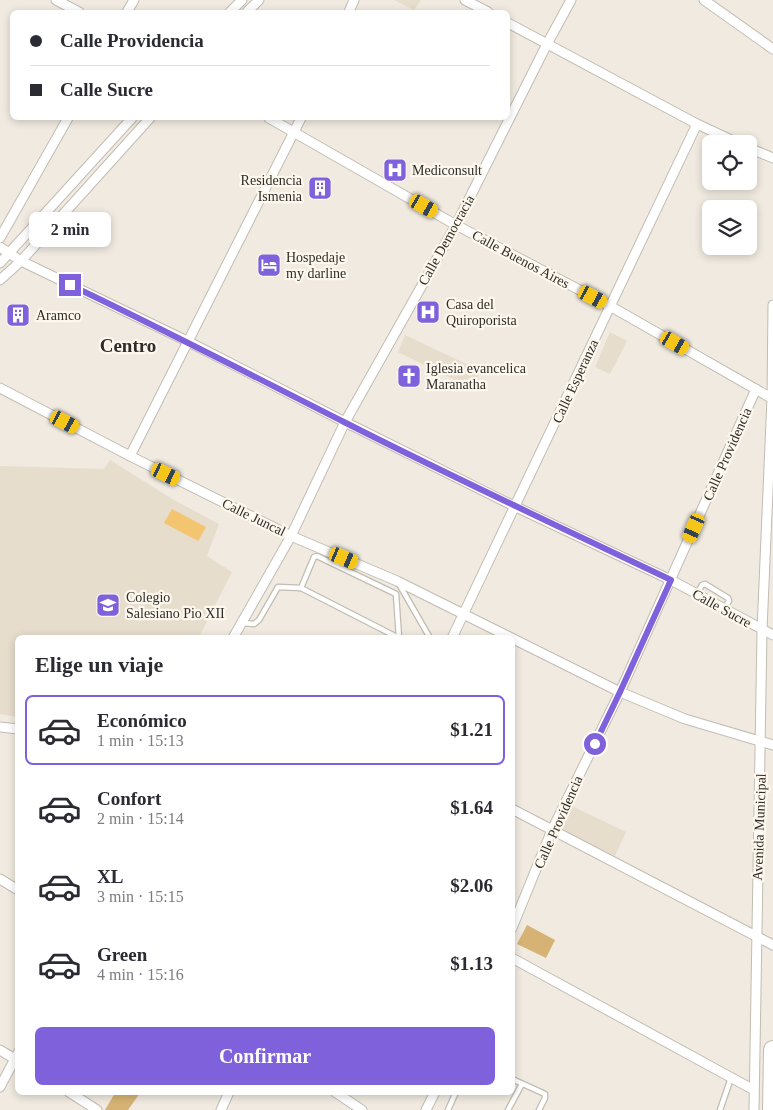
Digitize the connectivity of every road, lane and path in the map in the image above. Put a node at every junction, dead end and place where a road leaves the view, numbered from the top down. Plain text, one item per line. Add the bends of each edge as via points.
1 (56, 0) edge
2 (242, 0) edge
3 (259, 0) edge
4 (465, 0) edge
5 (571, 0) edge
6 (704, 0) edge
7 (75, 10) edge
8 (232, 10) edge
9 (250, 10) edge
10 (484, 10) edge
11 (510, 24) edge
12 (547, 44) junction
13 (773, 49) edge
14 (510, 117) edge
15 (67, 120) edge
16 (130, 120) edge
17 (148, 120) edge
18 (273, 120) edge
19 (300, 120) edge
20 (509, 120) edge
21 (697, 124) junction
22 (294, 131) junction
23 (721, 135) edge
24 (757, 151) edge
25 (773, 158) edge
26 (456, 224) junction
27 (0, 238) edge
28 (0, 247) edge
29 (10, 253) junction
30 (21, 260) junction
31 (0, 263) edge
32 (0, 280) edge
33 (773, 305) edge
34 (610, 306) junction
35 (187, 341) junction
36 (0, 388) edge
37 (756, 389) junction
38 (772, 398) edge
39 (345, 422) junction
40 (130, 456) junction
41 (516, 506) junction
42 (291, 536) junction
43 (398, 580) junction
44 (671, 580) junction
45 (302, 588) junction
46 (464, 613) junction
47 (241, 622) junction
48 (762, 630) junction
49 (234, 635) edge
50 (393, 635) edge
51 (399, 635) edge
52 (428, 635) edge
53 (453, 635) edge
54 (507, 635) edge
55 (773, 635) edge
56 (515, 639) edge
57 (620, 692) junction
58 (0, 727) edge
59 (15, 729) edge
60 (761, 743) junction
61 (773, 745) edge
62 (515, 811) edge
63 (552, 830) junction
64 (0, 880) edge
65 (15, 888) edge
66 (515, 921) edge
67 (755, 936) junction
68 (773, 945) edge
69 (515, 960) edge
70 (0, 1050) edge
71 (773, 1050) edge
72 (15, 1058) edge
73 (15, 1060) edge
74 (731, 1078) junction
75 (515, 1080) edge
76 (522, 1084) junction
77 (0, 1087) edge
78 (754, 1090) junction
79 (74, 1095) edge
80 (228, 1095) edge
81 (340, 1095) edge
82 (434, 1095) edge
83 (455, 1095) edge
84 (97, 1110) edge
85 (220, 1110) edge
86 (362, 1110) edge
87 (426, 1110) edge
88 (448, 1110) edge
89 (508, 1110) edge
90 (539, 1110) edge
91 (720, 1110) edge
92 (754, 1110) edge
93 (772, 1110) edge

1 - 7 street
2 - 8 street
3 - 9 street
4 - 10 street
5 - 12 street, Calle Democracia
6 - 13 street
11 - 12 street
12 - 14 street, Calle Democracia
12 - 21 street
15 - 27 street
16 - 29 street
17 - 30 street
18 - 22 street, Calle Buenos Aires
19 - 22 street
20 - 26 street, Calle Democracia
21 - 23 street
21 - 34 street, Calle Esperanza
22 - 26 street, Calle Buenos Aires
22 - 35 street
24 - 25 street
26 - 34 street, Calle Buenos Aires
26 - 39 street, Calle Democracia
28 - 29 street, Calle Sucre
29 - 30 street, Calle Sucre
29 - 31 street
30 - 32 street
30 - 35 street, Calle Sucre
33 - 38 street, Avenida Municipal
34 - 37 street, Calle Buenos Aires
34 - 41 street, Calle Esperanza
35 - 39 street, Calle Sucre
35 - 40 street
36 - 40 street, Calle Juncal
37 - 38 street, Calle Buenos Aires
37 - 44 street, Calle Providencia
38 - 48 street, Avenida Municipal
39 - 41 street, Calle Sucre
39 - 42 street, Calle Democracia
40 - 42 street, Calle Juncal
41 - 44 street, Calle Sucre
41 - 46 street, Calle Esperanza
42 - 43 street, Calle Juncal
42 - 47 street, Calle Democracia
43 - 46 street, Calle Juncal
43 - 52 lane
44 - 48 street, Calle Sucre
44 - 57 street, Calle Providencia
45 - 47 lane via 278,587 259,620 254,624
45 - 50 lane
45 - 51 lane via 317,556 396,594
46 - 53 street, Calle Esperanza
46 - 54 street, Calle Juncal
47 - 49 street, Calle Democracia
48 - 55 street, Calle Sucre
48 - 60 street, Avenida Municipal
56 - 57 street, Calle Juncal
57 - 60 street, Calle Juncal
57 - 63 street, Calle Providencia
58 - 59 street
60 - 61 street, Calle Juncal
60 - 67 street, Avenida Municipal
62 - 63 street
63 - 66 street, Calle Providencia
63 - 67 street
64 - 65 street
67 - 68 street
67 - 78 street, Avenida Municipal
69 - 74 street
70 - 72 street
71 - 93 highway
73 - 77 street
74 - 78 street
74 - 91 lane
75 - 76 lane
76 - 89 lane
76 - 90 lane via 545,1094
78 - 92 street, Avenida Municipal
79 - 84 street
80 - 85 street
81 - 86 street
82 - 87 street
83 - 88 lane

